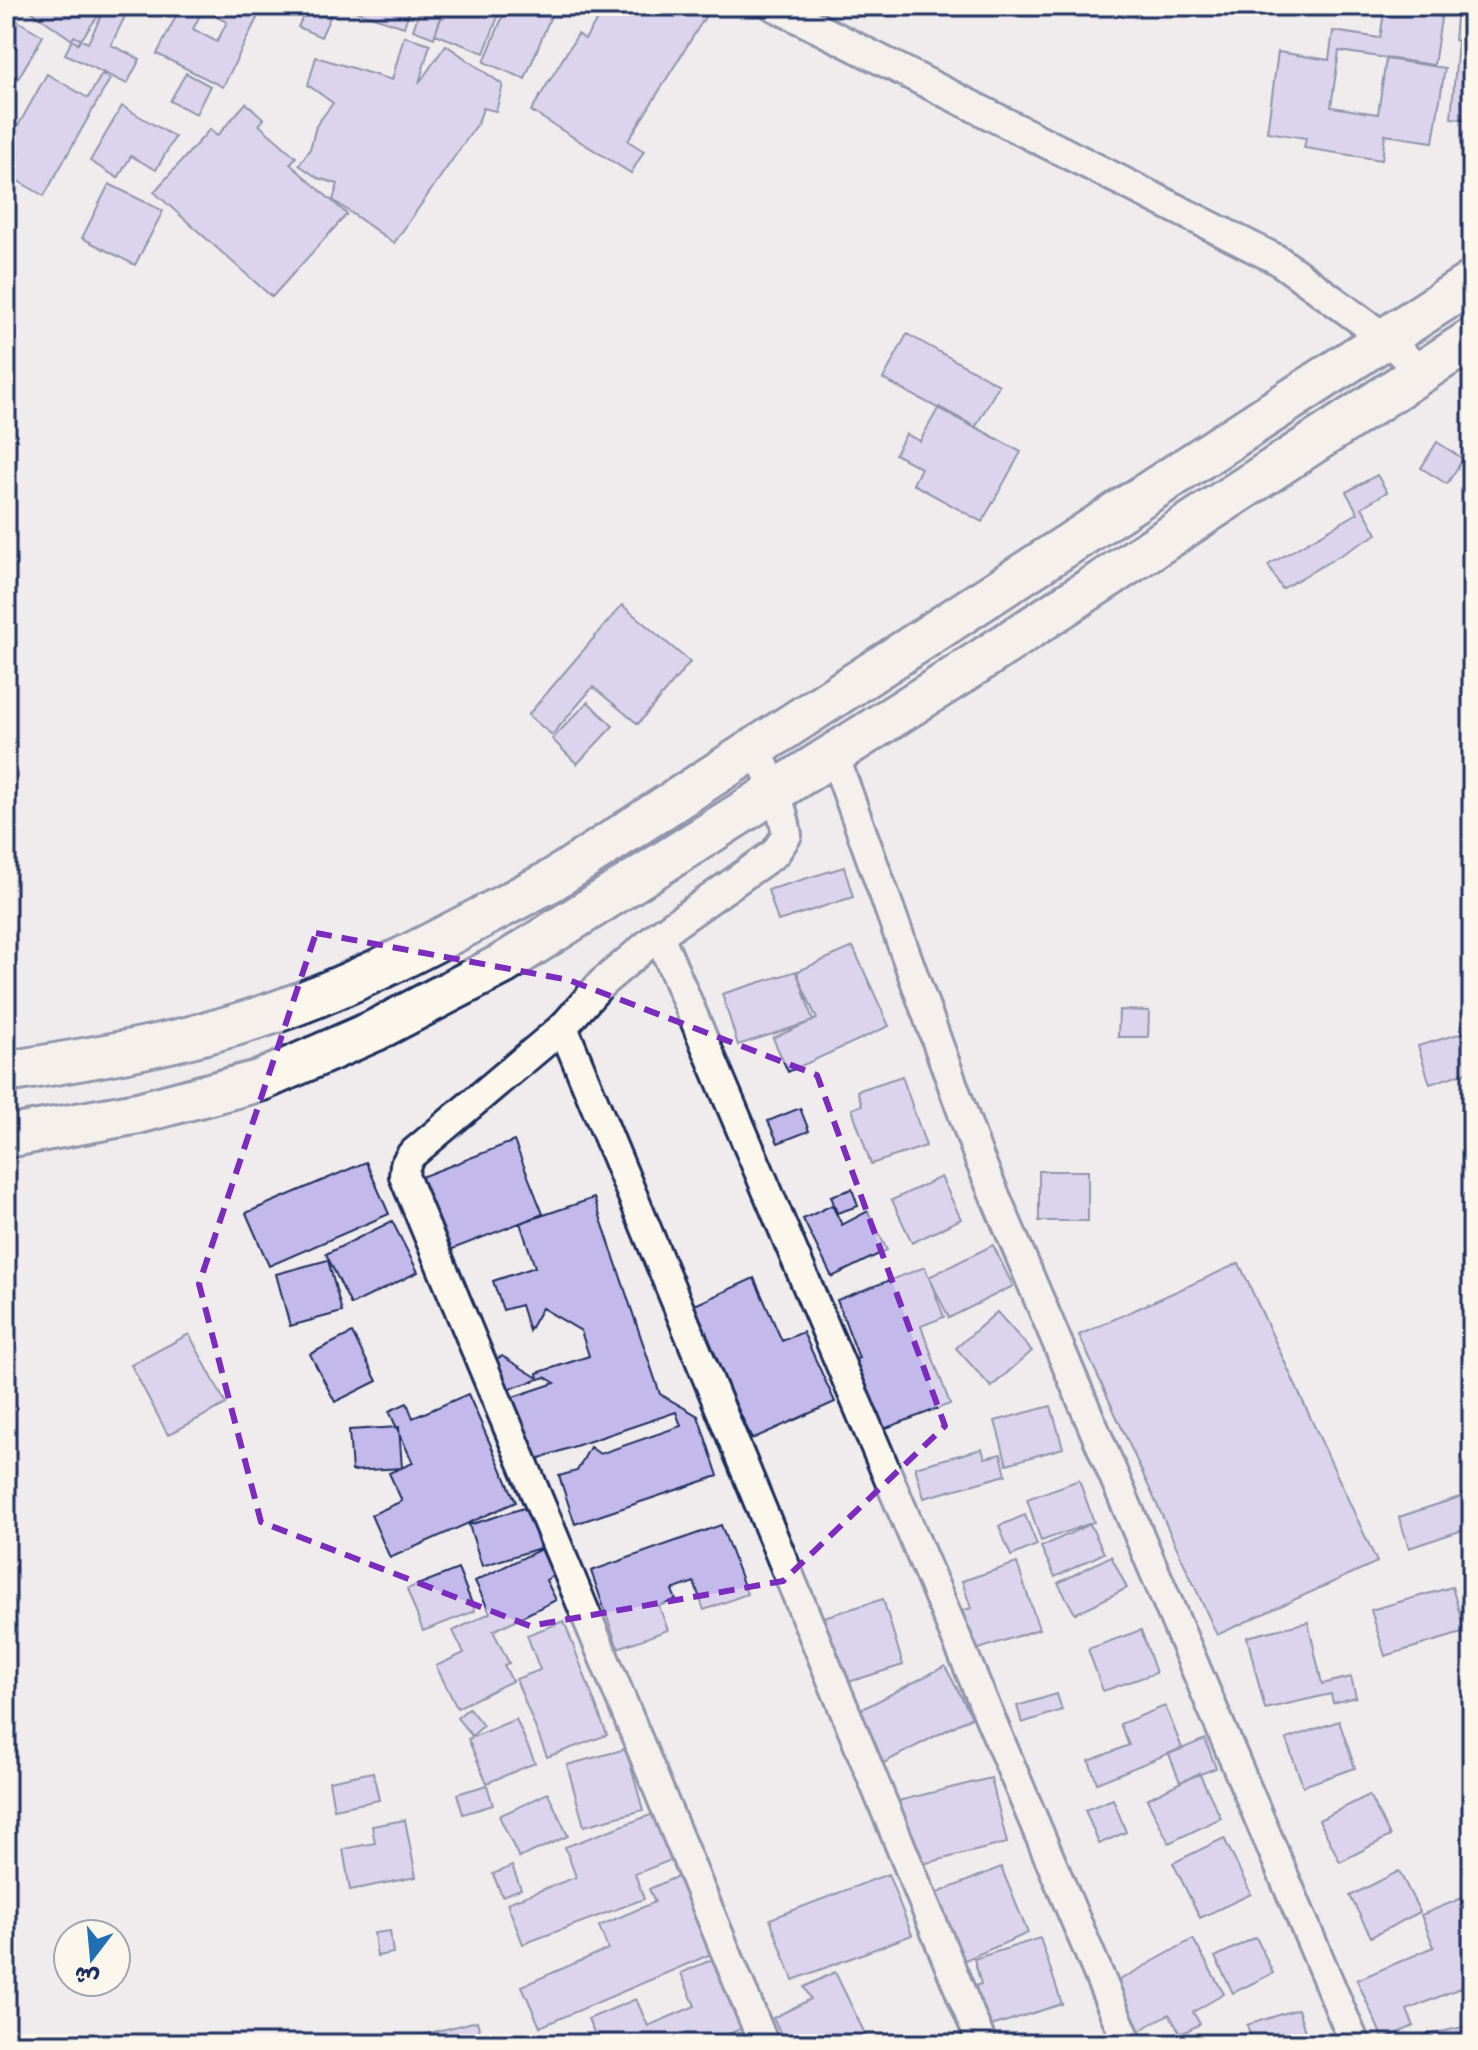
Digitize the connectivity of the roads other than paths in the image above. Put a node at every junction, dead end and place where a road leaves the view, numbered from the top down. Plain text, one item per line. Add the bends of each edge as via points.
1 (774, 6) edge
2 (1472, 282) edge
3 (1385, 338) junction
4 (1472, 339) edge
5 (1421, 372) junction
6 (755, 746) junction
7 (834, 755) junction
8 (777, 792) junction
9 (659, 935) junction
10 (563, 1027) junction
11 (6, 1072) edge
12 (6, 1137) edge
13 (764, 2044) edge
14 (982, 2044) edge
15 (1128, 2044) edge
16 (1355, 2044) edge

1 - 3 street via 1278,260
2 - 3 main road
3 - 5 street
3 - 6 main road
4 - 5 main road
5 - 7 main road
6 - 8 street
6 - 11 main road via 551,881 304,1002 224,1029
7 - 8 main road
7 - 16 street via 979,1158
8 - 9 street via 787,835 775,853
8 - 12 main road via 503,964 374,1031 262,1080 138,1113
9 - 10 street via 602,983
9 - 15 street
10 - 13 street via 411,1155 404,1176
10 - 14 street

